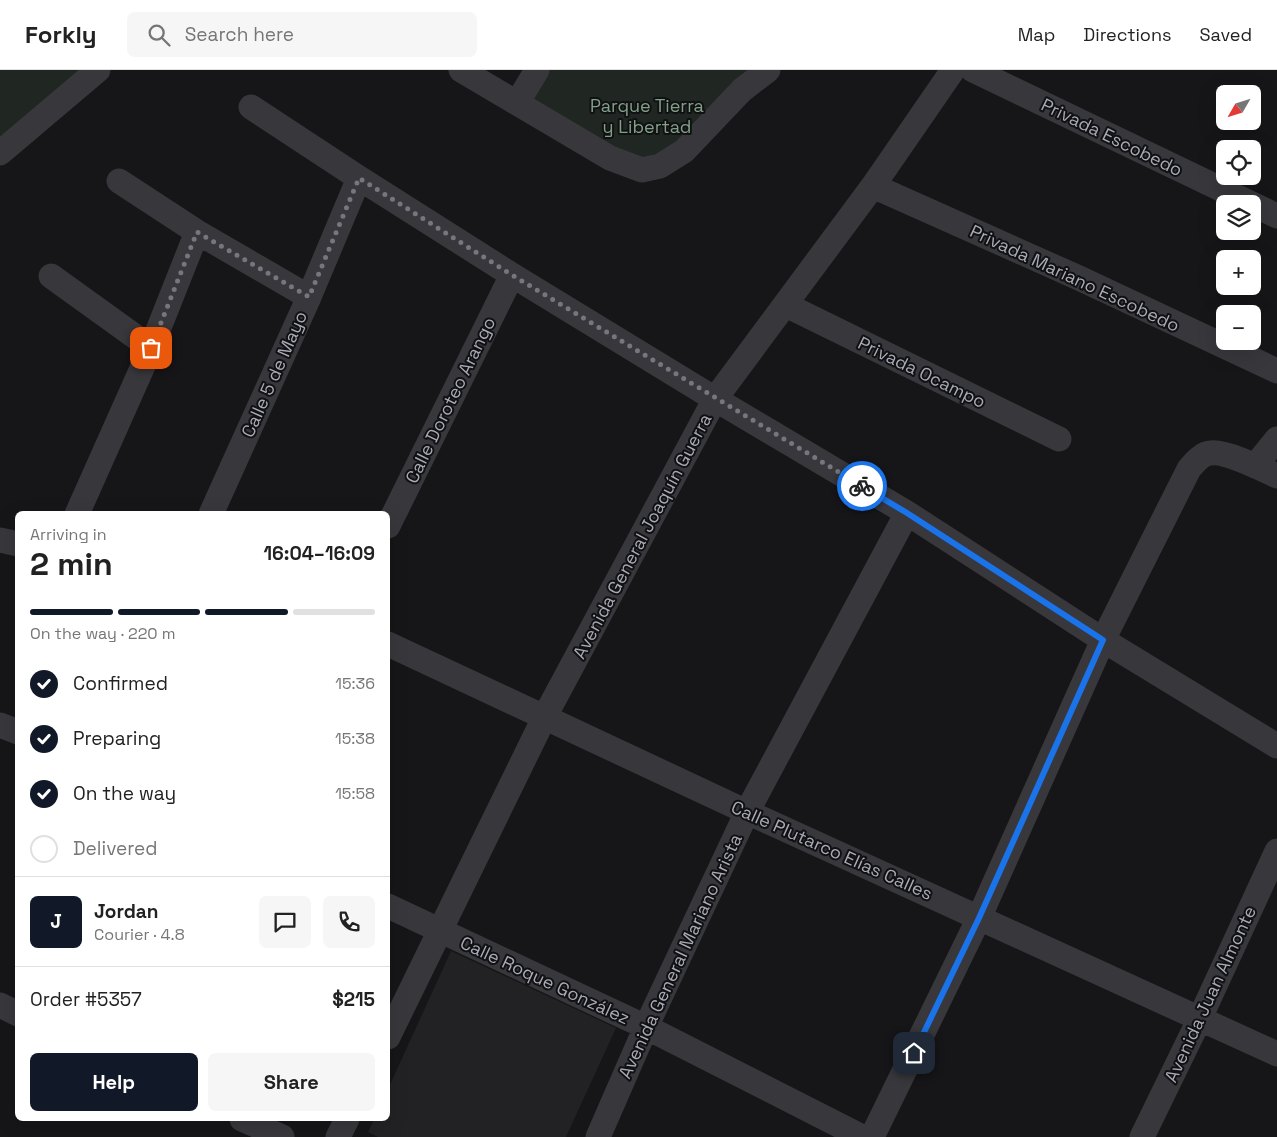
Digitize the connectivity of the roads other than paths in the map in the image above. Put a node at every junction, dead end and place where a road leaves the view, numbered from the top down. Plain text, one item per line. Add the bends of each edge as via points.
1 (98, 70) edge
2 (461, 70) edge
3 (538, 70) edge
4 (768, 70) edge
5 (953, 70) edge
6 (973, 70) edge
7 (517, 103) junction
8 (251, 107) dead end
9 (0, 153) edge
10 (359, 178) junction
11 (119, 181) dead end
12 (873, 186) junction
13 (1233, 195) edge
14 (1261, 208) edge
15 (1277, 216) edge
16 (197, 232) junction
17 (512, 275) junction
18 (51, 276) dead end
19 (309, 297) junction
20 (786, 305) junction
21 (151, 348) junction
22 (1277, 372) edge
23 (716, 399) junction
24 (1059, 439) dead end
25 (1277, 439) edge
26 (1266, 471) edge
27 (78, 511) edge
28 (213, 511) edge
29 (907, 513) junction
30 (390, 522) edge
31 (0, 540) edge
32 (15, 543) edge
33 (1103, 640) junction
34 (390, 645) edge
35 (544, 718) junction
36 (0, 725) edge
37 (15, 731) edge
38 (1277, 746) edge
39 (747, 812) junction
40 (1277, 851) edge
41 (390, 907) edge
42 (979, 918) junction
43 (441, 930) junction
44 (0, 1005) edge
45 (15, 1012) edge
46 (1200, 1018) junction
47 (646, 1027) junction
48 (390, 1033) edge
49 (1277, 1054) edge
50 (246, 1121) edge
51 (346, 1121) edge
52 (282, 1137) edge
53 (338, 1137) edge
54 (598, 1137) edge
55 (862, 1137) edge
56 (872, 1137) edge
57 (1142, 1137) edge

1 - 9 street
2 - 7 street
3 - 7 street
4 - 7 street via 742,90 684,151 660,166 642,170 610,158
5 - 12 street, Avenida General Joaquín Guerra
6 - 13 street, Privada Escobedo
8 - 10 street
10 - 17 street
10 - 19 street, Calle 5 de Mayo
11 - 16 street
12 - 20 street, Avenida General Joaquín Guerra
12 - 22 street, Privada Mariano Escobedo via 1079,278
14 - 15 street, Privada Escobedo
16 - 19 street
16 - 21 street
17 - 23 street
17 - 30 street, Calle Doroteo Arango
18 - 21 street
19 - 28 street, Calle 5 de Mayo
20 - 23 street, Avenida General Joaquín Guerra
20 - 24 street, Privada Ocampo
21 - 27 street
23 - 29 street
23 - 35 street, Avenida General Joaquín Guerra
25 - 26 street
26 - 33 street via 1210,452 1198,459 1189,469
29 - 33 street
29 - 39 street, Avenida General Mariano Arista
31 - 32 street
33 - 38 street
33 - 42 street
34 - 35 street, Calle Plutarco Elías Calles
35 - 39 street, Calle Plutarco Elías Calles
35 - 43 street, Avenida General Joaquín Guerra
36 - 37 street
39 - 42 street, Calle Plutarco Elías Calles
39 - 47 street, Avenida General Mariano Arista
40 - 46 street, Avenida Juan Almonte
41 - 43 street, Calle Roque González
42 - 46 street, Calle Plutarco Elías Calles
42 - 56 street
43 - 47 street, Calle Roque González
43 - 48 street, Avenida General Joaquín Guerra
44 - 45 street
46 - 49 street, Calle Plutarco Elías Calles
46 - 57 street, Avenida Juan Almonte
47 - 54 street, Avenida General Mariano Arista
47 - 55 street, Calle Roque González
50 - 52 street
51 - 53 street

